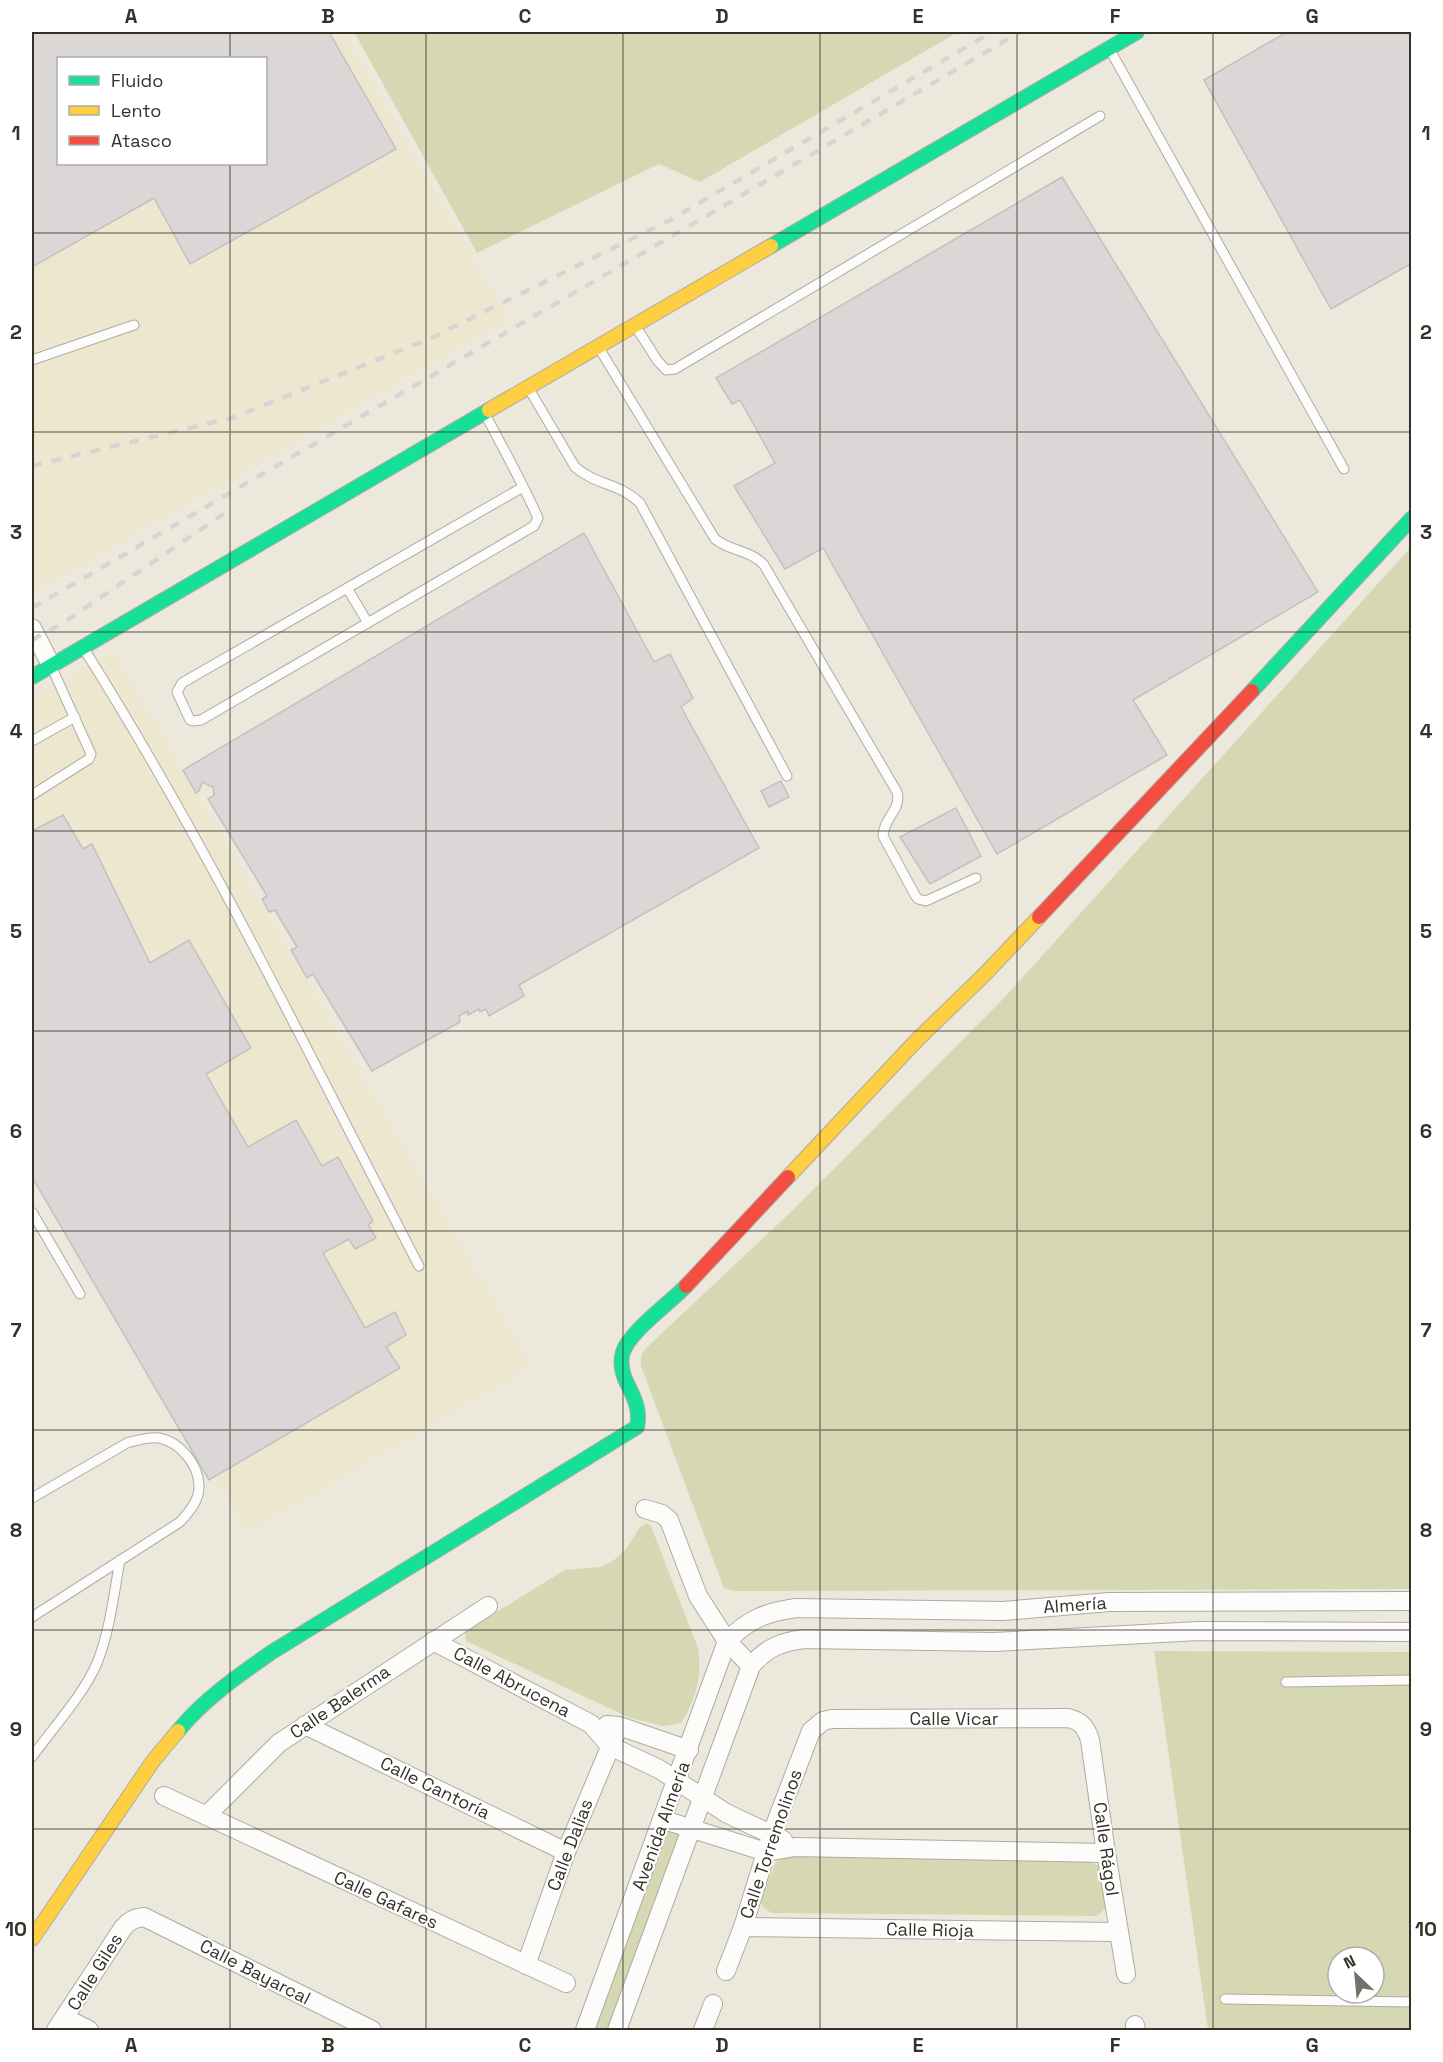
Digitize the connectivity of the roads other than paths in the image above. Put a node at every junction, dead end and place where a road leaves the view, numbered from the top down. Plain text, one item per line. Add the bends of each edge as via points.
1 (1137, 32) edge
2 (1109, 48) junction
3 (1100, 116) dead end
4 (134, 325) dead end
5 (635, 325) junction
6 (598, 346) junction
7 (32, 360) edge
8 (528, 387) junction
9 (485, 412) junction
10 (1344, 469) dead end
11 (523, 487) junction
12 (1412, 518) edge
13 (347, 588) junction
14 (368, 623) junction
15 (32, 628) edge
16 (83, 647) junction
17 (51, 665) junction
18 (32, 677) edge
19 (75, 717) junction
20 (32, 741) edge
21 (787, 776) dead end
22 (32, 795) edge
23 (976, 878) dead end
24 (32, 1212) edge
25 (419, 1266) dead end
26 (80, 1294) dead end
27 (32, 1498) edge
28 (645, 1509) dead end
29 (120, 1560) junction
30 (1201, 1601) junction
31 (1412, 1601) edge
32 (488, 1606) dead end
33 (32, 1617) edge
34 (742, 1626) joint
35 (1199, 1631) junction
36 (1412, 1632) edge
37 (433, 1641) junction
38 (727, 1641) junction
39 (775, 1645) joint
40 (751, 1666) junction
41 (1412, 1680) edge
42 (1286, 1682) dead end
43 (823, 1721) joint
44 (591, 1724) junction
45 (305, 1725) junction
46 (1084, 1725) joint
47 (619, 1726) junction
48 (610, 1746) junction
49 (688, 1750) junction
50 (32, 1757) edge
51 (677, 1781) junction
52 (164, 1796) dead end
53 (703, 1799) junction
54 (206, 1816) junction
55 (664, 1820) junction
56 (691, 1829) junction
57 (772, 1833) junction
58 (795, 1846) junction
59 (566, 1852) junction
60 (766, 1852) junction
61 (1106, 1853) junction
62 (137, 1918) joint
63 (743, 1927) junction
64 (1118, 1932) junction
65 (32, 1939) edge
66 (526, 1965) junction
67 (726, 1971) dead end
68 (1126, 1974) dead end
69 (566, 1983) dead end
70 (1224, 1999) dead end
71 (1412, 2002) edge
72 (713, 2004) dead end
73 (61, 2024) edge
74 (89, 2031) edge
75 (372, 2031) edge
76 (585, 2031) edge
77 (617, 2031) edge
78 (703, 2031) edge

1 - 2 street
2 - 5 street
2 - 10 lane
3 - 5 lane via 675,369 666,370
4 - 7 lane
5 - 6 street
6 - 8 street
6 - 23 lane via 715,539 764,565 897,792 898,803 884,826 883,836 915,895 926,901
8 - 9 street
8 - 21 lane via 574,467 596,481 620,488 640,503
9 - 11 lane
9 - 16 street
11 - 13 lane
11 - 14 lane via 538,518 534,526
12 - 65 street via 985,974 681,1291 629,1340 620,1358 638,1407 637,1427 229,1682 187,1720 153,1761
13 - 14 lane
13 - 14 lane via 182,682 177,692 187,716 193,722 201,720
15 - 17 street
16 - 17 street
16 - 25 lane via 182,811
17 - 18 street
17 - 19 lane
19 - 20 lane
19 - 22 lane via 90,758
24 - 26 lane
27 - 29 lane via 127,1443 159,1438 175,1444 187,1454 199,1485 190,1512
28 - 38 street via 669,1520 698,1596
29 - 33 lane
29 - 50 lane via 98,1662
30 - 31 street, Almería
30 - 34 street, Almería via 1109,1602 1003,1611 796,1608 777,1610
30 - 35 street
32 - 37 street, Calle Balerma
34 - 38 street, Avenida Almería
35 - 36 street, Almería
35 - 39 street, Almería via 994,1642 804,1639
37 - 44 street, Calle Abrucena
37 - 45 street, Calle Balerma
38 - 40 street
38 - 49 street, Avenida Almería
39 - 40 street, Avenida Almería
40 - 53 street, Avenida Almería
41 - 42 lane
43 - 46 street, Calle Vicar via 1068,1718
43 - 57 street, Calle Torremolinos via 811,1731
44 - 47 street, Calle Abrucena
44 - 48 street, Calle Abrucena
45 - 54 street, Calle Balerma via 279,1743
45 - 59 street, Calle Cantoría
46 - 61 street, Calle Rágol via 1090,1740
47 - 48 street, Calle Dalias
47 - 49 street, Calle Abrucena
48 - 51 street, Calle Abrucena
48 - 59 street, Calle Dalias
49 - 51 street, Avenida Almería
51 - 53 street
51 - 55 street, Avenida Almería
52 - 54 street, Calle Gafares
53 - 56 street, Avenida Almería
53 - 57 street
54 - 66 street, Calle Gafares
55 - 56 street
55 - 76 street, Avenida Almería
56 - 60 street
56 - 77 street, Avenida Almería
57 - 58 street
57 - 60 street, Calle Torremolinos
58 - 60 street
58 - 61 street
59 - 66 street, Calle Dalias
60 - 63 street, Calle Torremolinos
61 - 64 street, Calle Rágol
62 - 73 street, Calle Giles via 123,1928
62 - 75 street, Calle Bayarcal via 144,1917
63 - 64 street, Calle Rioja
63 - 67 street, Calle Torremolinos
64 - 68 street, Calle Rágol
66 - 69 street, Calle Gafares
70 - 71 lane
72 - 78 street
73 - 74 street

